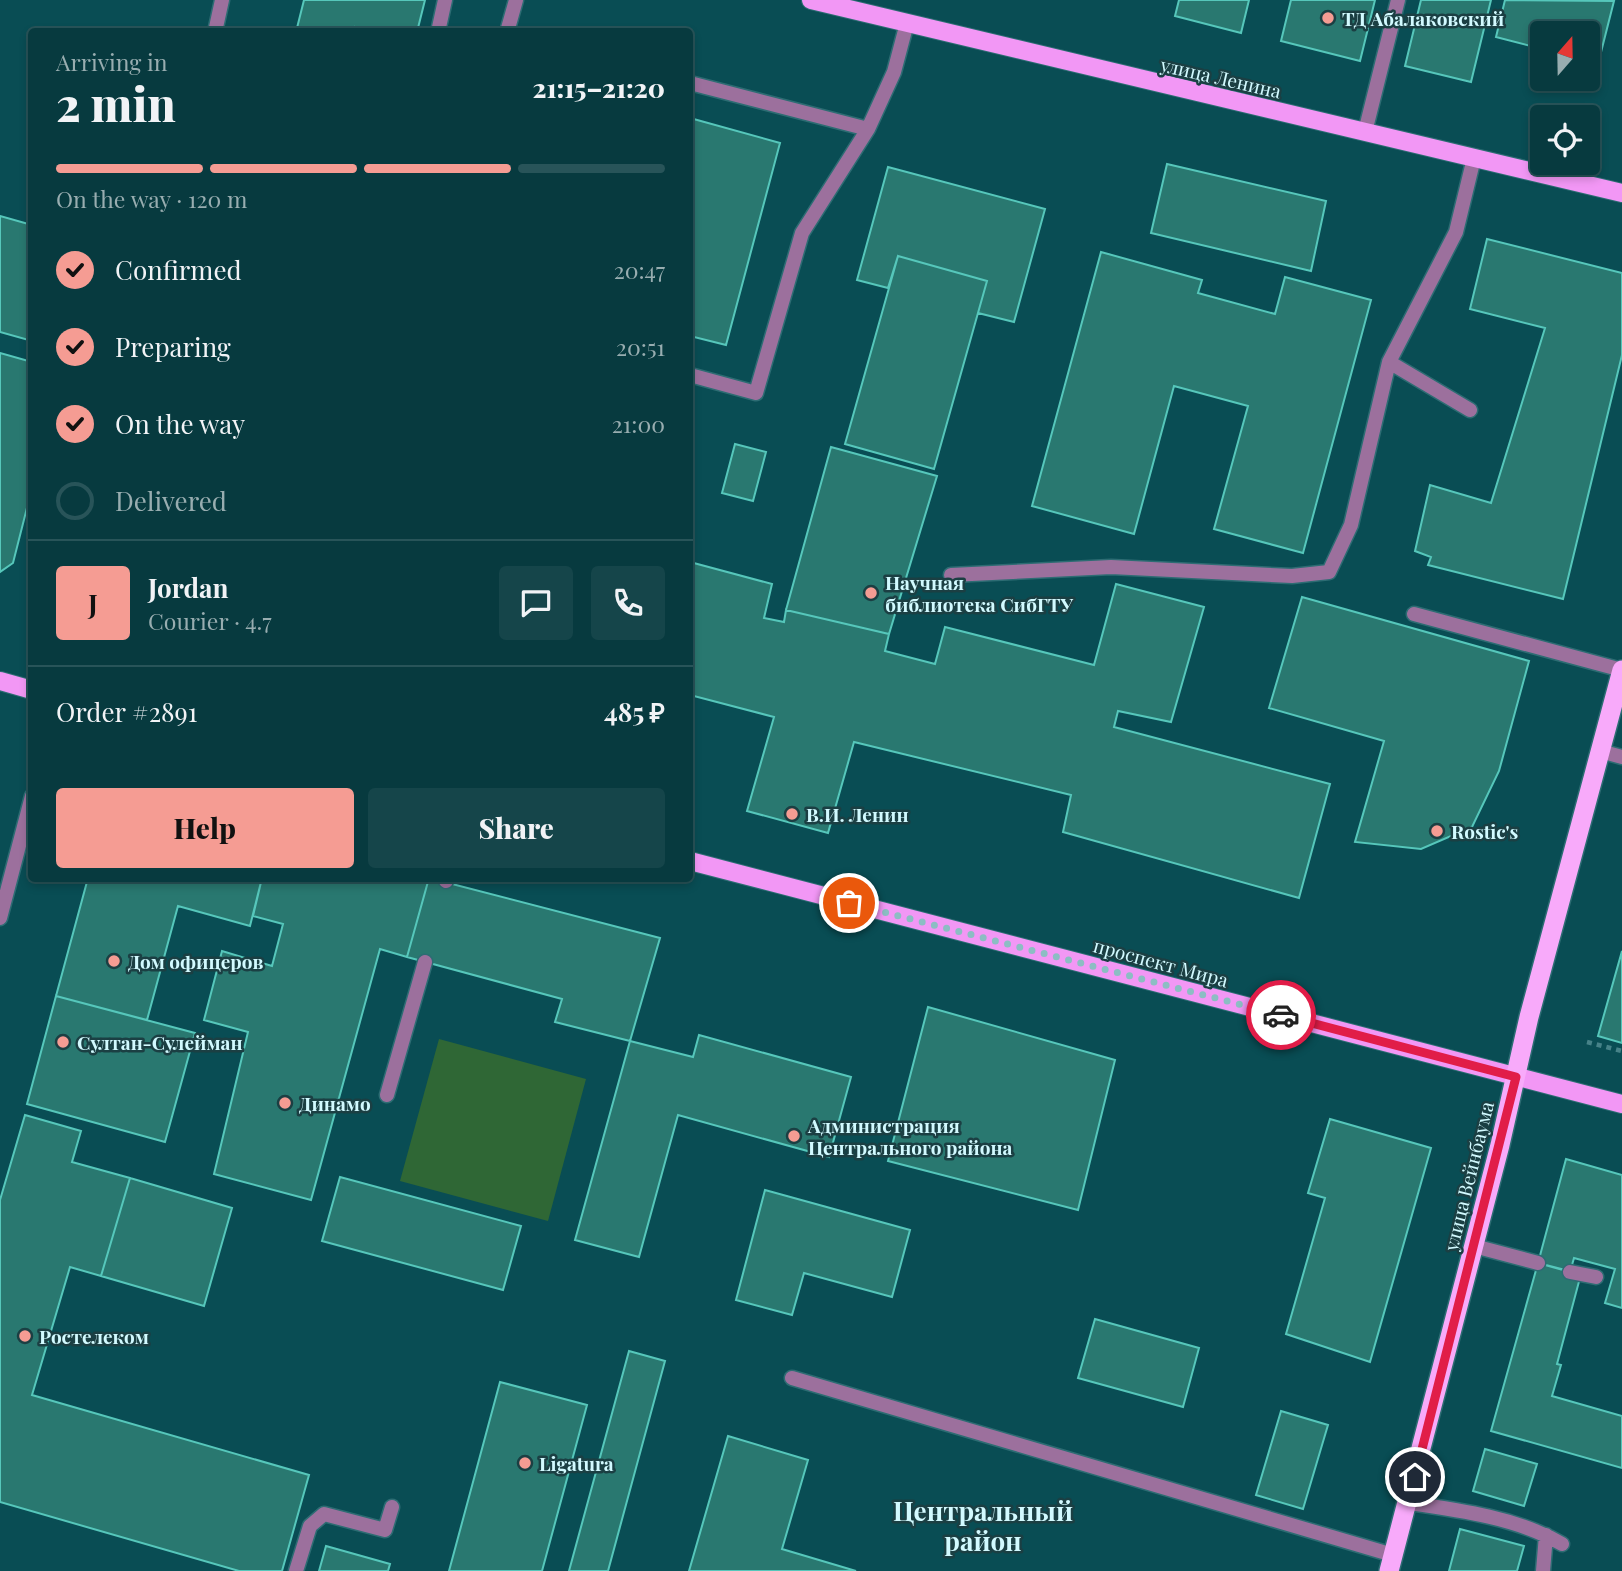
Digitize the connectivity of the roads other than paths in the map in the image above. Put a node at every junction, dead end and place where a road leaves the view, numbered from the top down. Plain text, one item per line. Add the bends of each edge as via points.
1 (222, 0) edge
2 (445, 0) edge
3 (516, 0) edge
4 (811, 0) edge
5 (1398, 0) edge
6 (907, 23) junction
7 (216, 28) edge
8 (439, 28) edge
9 (508, 28) edge
10 (693, 84) edge
11 (868, 129) junction
12 (1365, 132) junction
13 (1474, 158) junction
14 (1622, 194) edge
15 (1389, 362) junction
16 (693, 376) edge
17 (1470, 410) dead end
18 (951, 575) dead end
19 (1414, 614) dead end
20 (1622, 670) edge
21 (0, 681) edge
22 (28, 689) edge
23 (1600, 751) junction
24 (1622, 757) edge
25 (28, 811) edge
26 (693, 862) edge
27 (0, 918) edge
28 (425, 962) dead end
29 (1516, 1077) junction
30 (387, 1095) dead end
31 (1622, 1104) edge
32 (1475, 1246) junction
33 (1538, 1263) dead end
34 (1570, 1272) dead end
35 (1596, 1277) dead end
36 (792, 1378) dead end
37 (1409, 1503) junction
38 (392, 1507) dead end
39 (1546, 1535) junction
40 (1562, 1544) dead end
41 (1391, 1563) edge
42 (296, 1571) edge
43 (1543, 1571) edge

1 - 7 street
2 - 8 street
3 - 9 street
4 - 6 main road, улица Ленина
5 - 12 street
6 - 11 street via 894,72
6 - 12 main road, улица Ленина
10 - 11 street
11 - 16 street via 802,233 756,393
12 - 13 main road, улица Ленина
13 - 14 main road, улица Ленина
13 - 15 street via 1456,232
15 - 17 street
15 - 18 street via 1351,525 1329,572 1292,576 1111,567
19 - 20 street
20 - 23 highway, улица Вейнбаума
21 - 22 main road
23 - 24 street
23 - 29 highway, улица Вейнбаума
25 - 27 street
26 - 29 main road, проспект Мира
28 - 30 street
29 - 31 main road, проспект Мира
29 - 32 highway, улица Вейнбаума
32 - 33 street
32 - 37 highway, улица Вейнбаума
34 - 35 street
36 - 41 street
37 - 39 street via 1467,1512
37 - 41 highway, улица Вейнбаума
38 - 42 street via 385,1530 324,1514 310,1526
39 - 40 street
39 - 43 street

